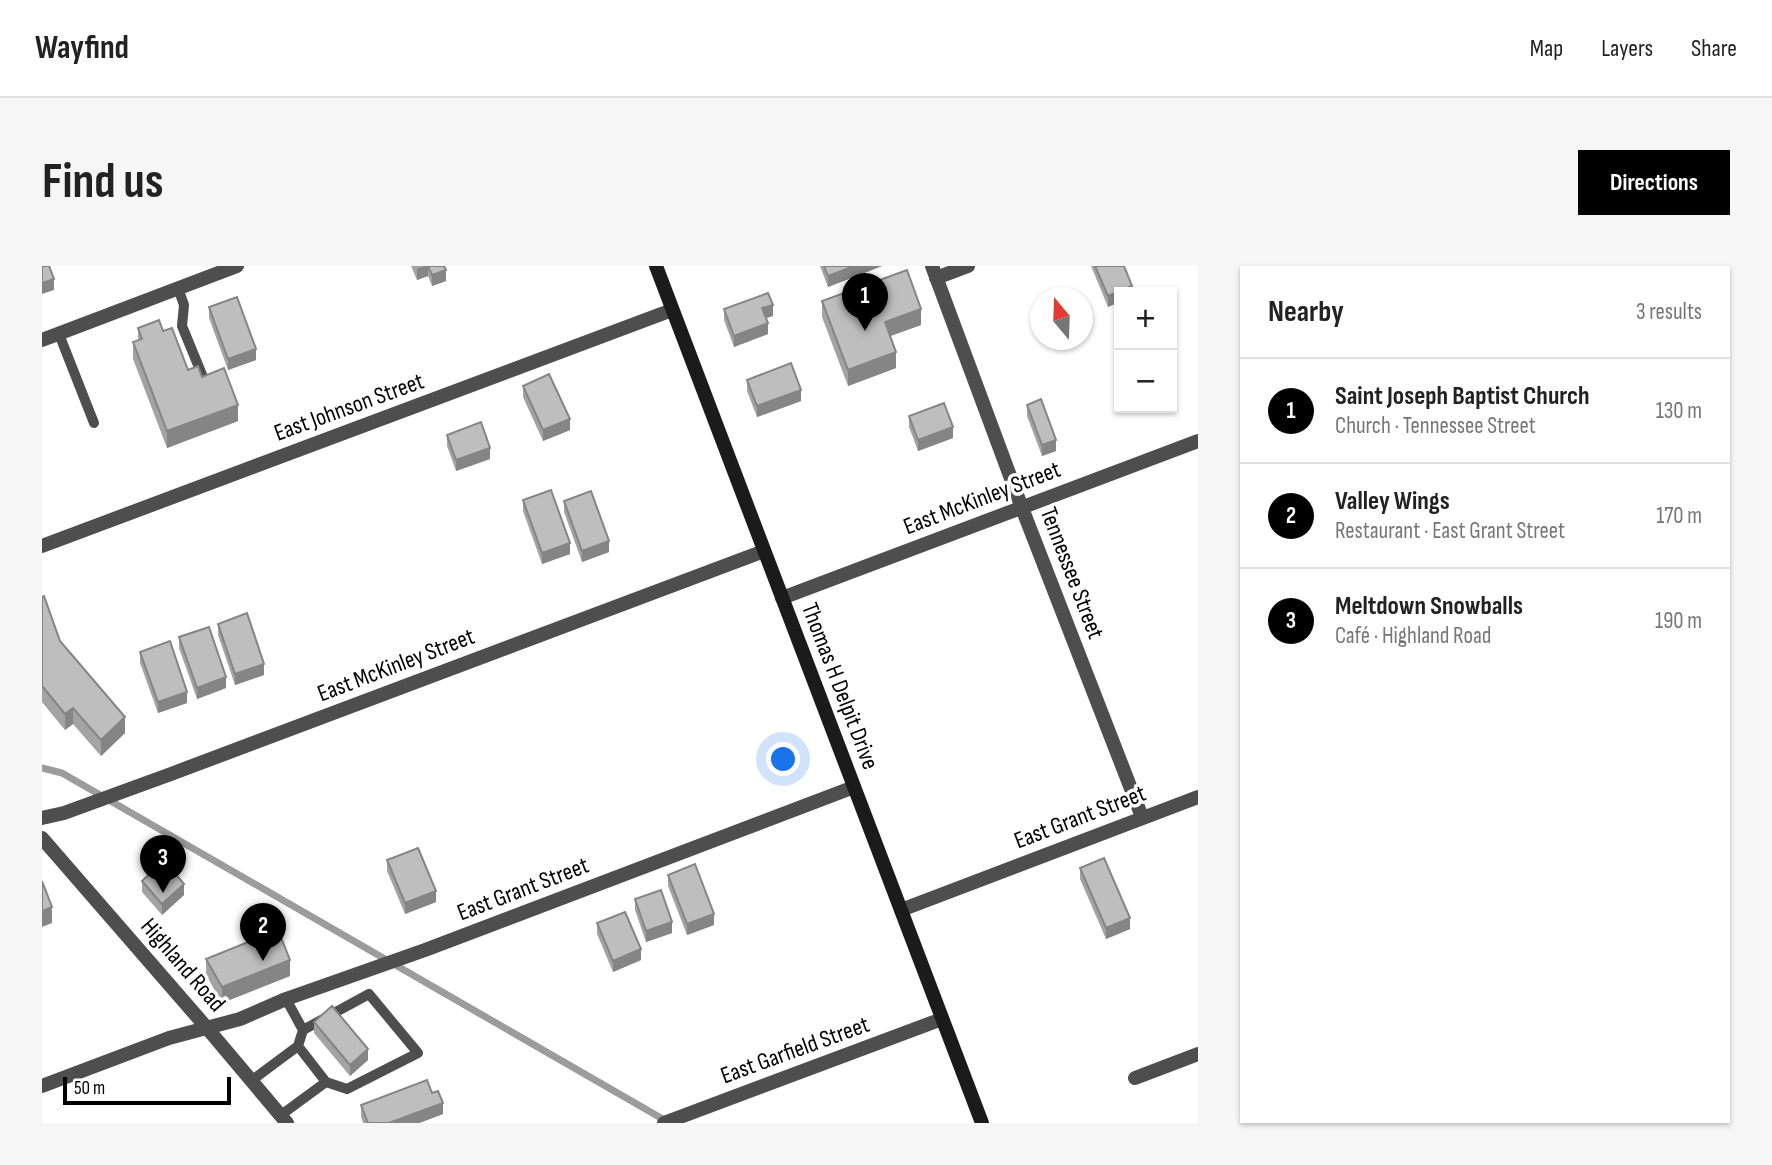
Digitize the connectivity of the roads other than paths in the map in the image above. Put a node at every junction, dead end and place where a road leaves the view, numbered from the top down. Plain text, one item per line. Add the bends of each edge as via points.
1 (237, 266) edge
2 (656, 266) edge
3 (968, 266) edge
4 (934, 272) edge
5 (178, 288) junction
6 (672, 310) junction
7 (59, 334) junction
8 (42, 340) edge
9 (205, 382) edge
10 (94, 423) dead end
11 (1198, 442) edge
12 (1022, 508) junction
13 (42, 546) edge
14 (764, 551) junction
15 (782, 598) junction
16 (854, 787) junction
17 (1198, 797) edge
18 (1142, 817) junction
19 (42, 818) edge
20 (42, 838) edge
21 (901, 910) junction
22 (286, 999) junction
23 (942, 1019) junction
24 (207, 1028) junction
25 (303, 1030) junction
26 (298, 1046) junction
27 (1198, 1054) edge
28 (1135, 1078) dead end
29 (251, 1081) junction
30 (326, 1082) junction
31 (42, 1086) edge
32 (284, 1119) edge
33 (664, 1123) edge
34 (982, 1123) edge

1 - 5 street
2 - 6 main road, Thomas H Delpit Drive
3 - 4 street
4 - 12 street, Tennessee Street
5 - 7 street
5 - 9 lane via 184,305 182,326
6 - 13 street, East Johnson Street
6 - 14 main road, Thomas H Delpit Drive
7 - 8 street
7 - 10 lane
11 - 12 street, East McKinley Street
12 - 15 street, East McKinley Street
12 - 18 street, Tennessee Street
14 - 15 main road, Thomas H Delpit Drive
14 - 19 street, East McKinley Street
15 - 16 main road, Thomas H Delpit Drive
16 - 21 main road, Thomas H Delpit Drive
16 - 22 street, East Grant Street
17 - 18 street, East Grant Street
18 - 21 street, East Grant Street
20 - 24 street, Highland Road
21 - 23 main road, Thomas H Delpit Drive
22 - 24 street, East Grant Street
22 - 25 lane
23 - 33 street, East Garfield Street
23 - 34 main road, Thomas H Delpit Drive
24 - 29 street, Highland Road
24 - 31 street, East Grant Street
25 - 26 lane
25 - 30 lane via 369,994 418,1053 346,1089
26 - 29 lane
26 - 30 lane
27 - 28 street
29 - 32 street, Highland Road
30 - 32 lane

